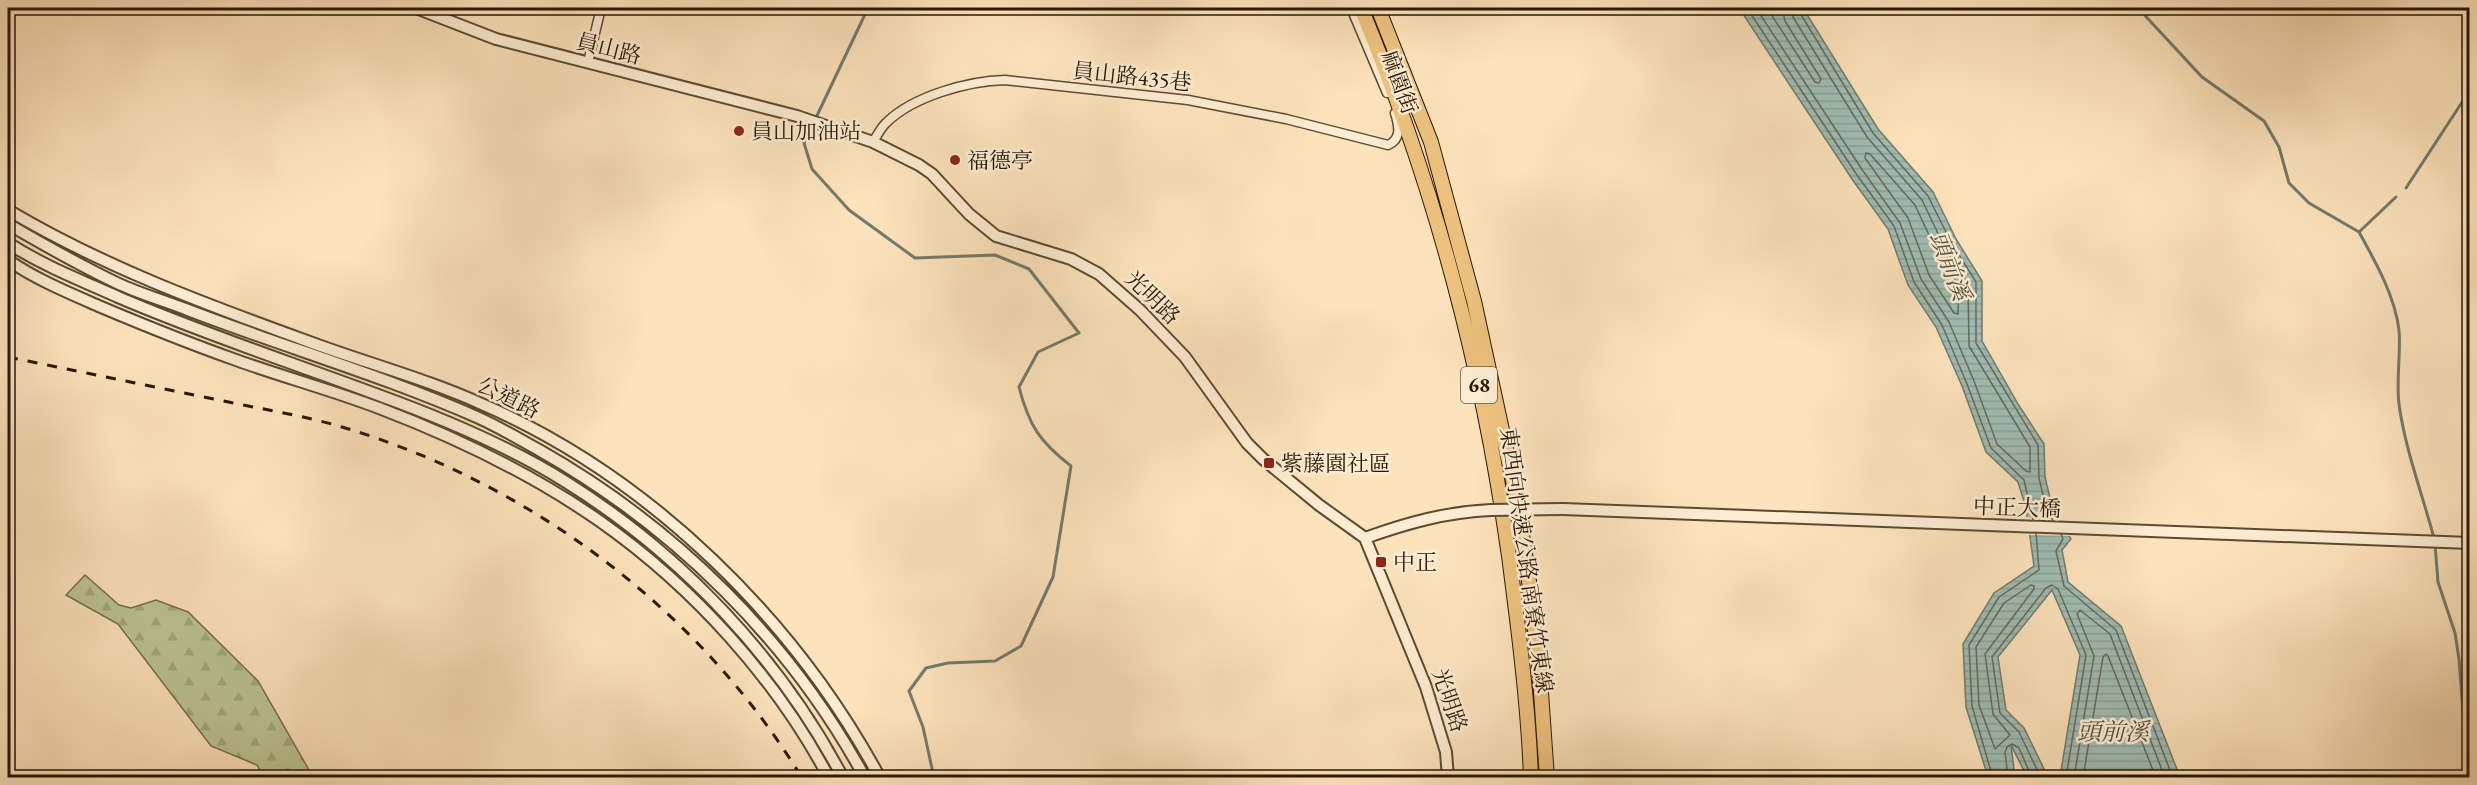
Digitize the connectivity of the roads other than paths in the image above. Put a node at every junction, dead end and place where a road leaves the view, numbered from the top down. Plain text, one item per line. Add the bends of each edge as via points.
1 (416, 8) edge
2 (601, 8) edge
3 (1351, 8) edge
4 (1361, 8) edge
5 (1378, 8) edge
6 (588, 62) junction
7 (1398, 137) joint
8 (873, 142) junction
9 (8, 210) edge
10 (8, 224) edge
11 (32, 225) junction
12 (24, 234) junction
13 (47, 239) junction
14 (8, 243) edge
15 (64, 248) junction
16 (8, 260) edge
17 (1365, 538) junction
18 (2469, 543) edge
19 (807, 664) junction
20 (796, 672) junction
21 (829, 777) edge
22 (843, 777) edge
23 (865, 777) edge
24 (880, 777) edge
25 (1448, 777) edge
26 (1531, 777) edge
27 (1547, 777) edge

1 - 6 street, 員山路 via 496,39
2 - 6 street
3 - 7 street, 麻園街 via 1396,117
4 - 26 highway, 東西向快速公路 南寮竹東線 / 68 via 1427,185 1470,342 1507,534
5 - 27 highway, 東西向快速公路 南寮竹東線 / 68 via 1431,142 1474,301 1515,490 1528,573
6 - 8 street, 員山路 via 797,116
7 - 8 street, 員山路435巷 via 1394,143 1380,144 1286,119 1188,100 1005,80 979,81 914,104 886,123
8 - 17 street, 光明路 via 926,170 996,236 1084,264 1113,285 1185,357 1247,443 1318,505
9 - 11 street, 公道路
10 - 12 street, 公道路
11 - 13 street
11 - 15 street, 公道路
12 - 13 street
12 - 15 street, 公道路
13 - 15 street
14 - 22 street via 37,262 148,310 382,396 489,441 565,481 665,555 743,634 788,687
15 - 19 street, 公道路 via 485,405 574,453 630,489 700,547 762,610
15 - 20 street, 公道路 via 120,284 480,419 572,469 620,500 689,557 751,617
16 - 21 street via 31,276 143,325 379,408 482,453 555,493 601,523 702,609 777,695
17 - 18 street, 中正大橋, bridge via 1411,521 1461,511 1563,509
17 - 25 street, 光明路 via 1429,695 1446,752
19 - 20 street
19 - 24 street, 公道路
20 - 23 street, 公道路

